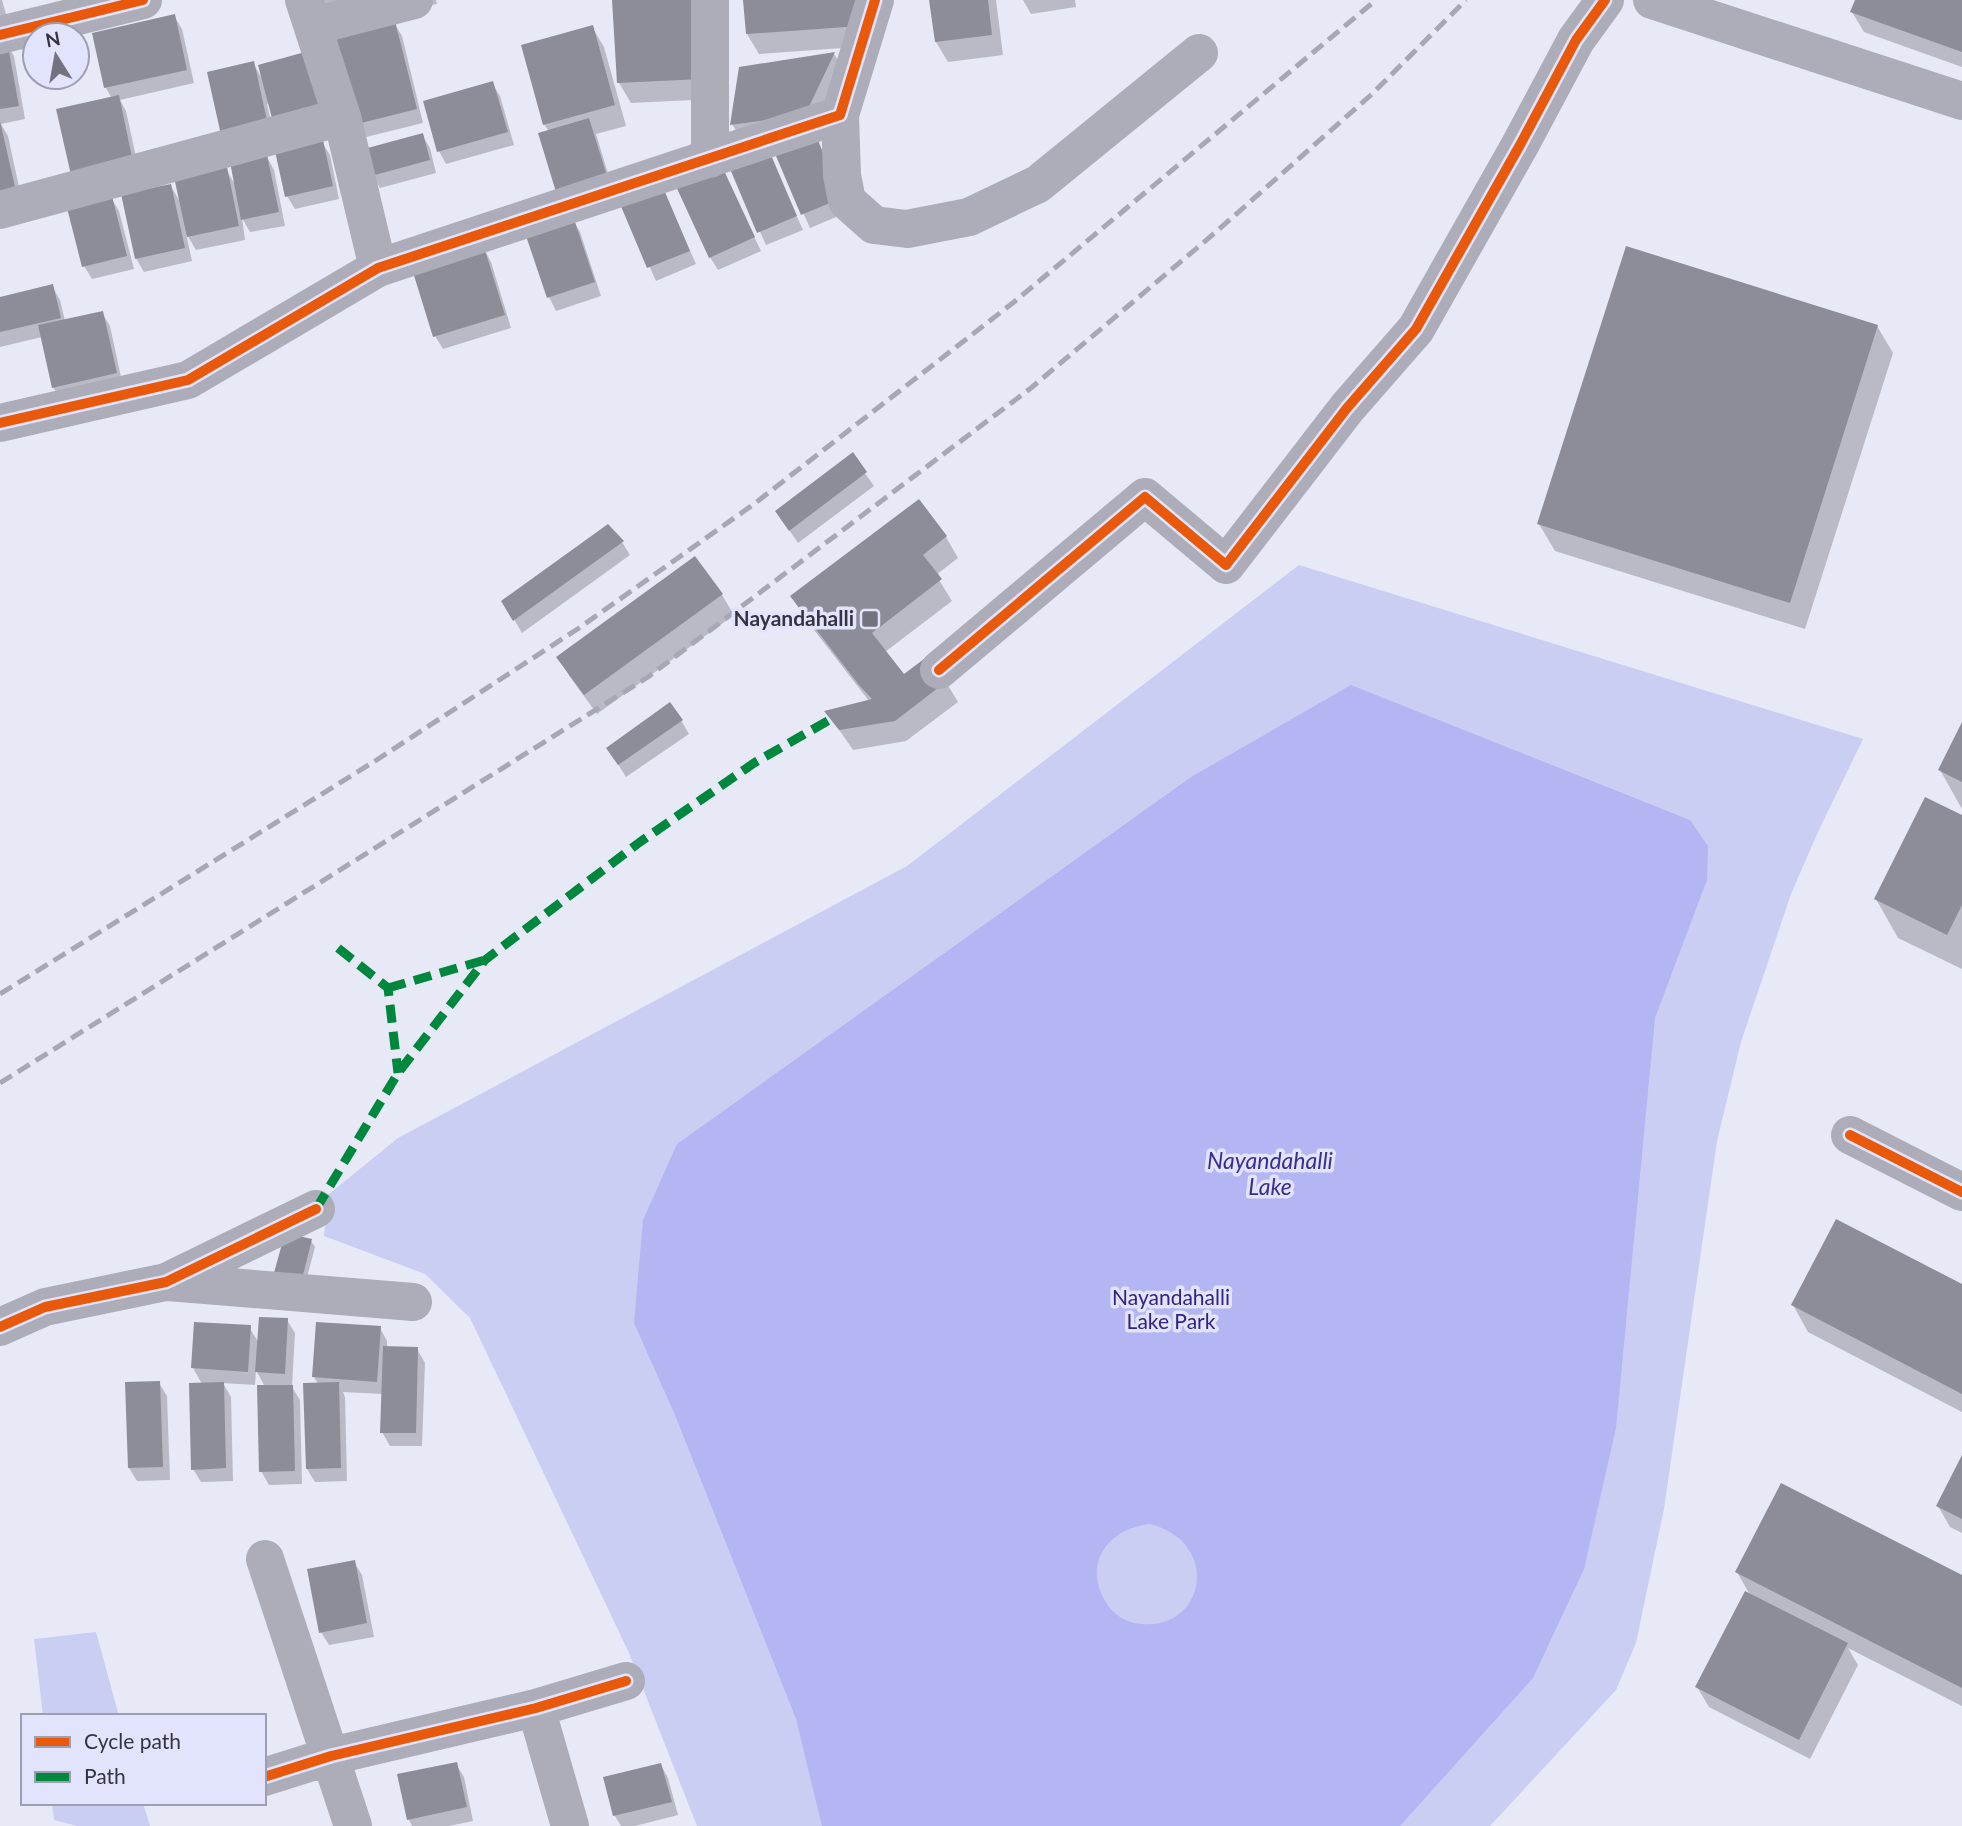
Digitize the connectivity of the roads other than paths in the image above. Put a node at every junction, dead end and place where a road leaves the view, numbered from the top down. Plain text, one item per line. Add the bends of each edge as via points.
1 (143, 0) edge
2 (414, 0) edge
3 (710, 0) edge
4 (875, 0) edge
5 (1605, 0) edge
6 (1652, 0) edge
7 (308, 13) edge
8 (0, 35) edge
9 (1199, 54) dead end
10 (1962, 101) edge
11 (840, 115) junction
12 (342, 117) junction
13 (710, 159) junction
14 (0, 210) edge
15 (378, 268) junction
16 (0, 423) edge
17 (939, 670) dead end
18 (1850, 1135) dead end
19 (1962, 1192) edge
20 (316, 1209) dead end
21 (166, 1282) junction
22 (413, 1302) dead end
23 (0, 1326) edge
24 (265, 1559) dead end
25 (626, 1681) dead end
26 (536, 1708) junction
27 (331, 1756) junction
28 (266, 1776) edge
29 (353, 1826) edge
30 (570, 1826) edge

1 - 8 street
2 - 7 street
3 - 13 street
4 - 11 street
5 - 17 street via 1576,40 1416,329 1226,565 1145,497
6 - 10 street
7 - 12 street
9 - 11 street via 1038,184 969,217 906,229 874,225 847,201
11 - 13 street
12 - 14 street
12 - 15 street
13 - 15 street
15 - 16 street via 188,380
18 - 19 street
20 - 21 street
21 - 22 street
21 - 23 street via 45,1307
24 - 27 street
25 - 26 street
26 - 27 street
26 - 30 street
27 - 28 street
27 - 29 street

